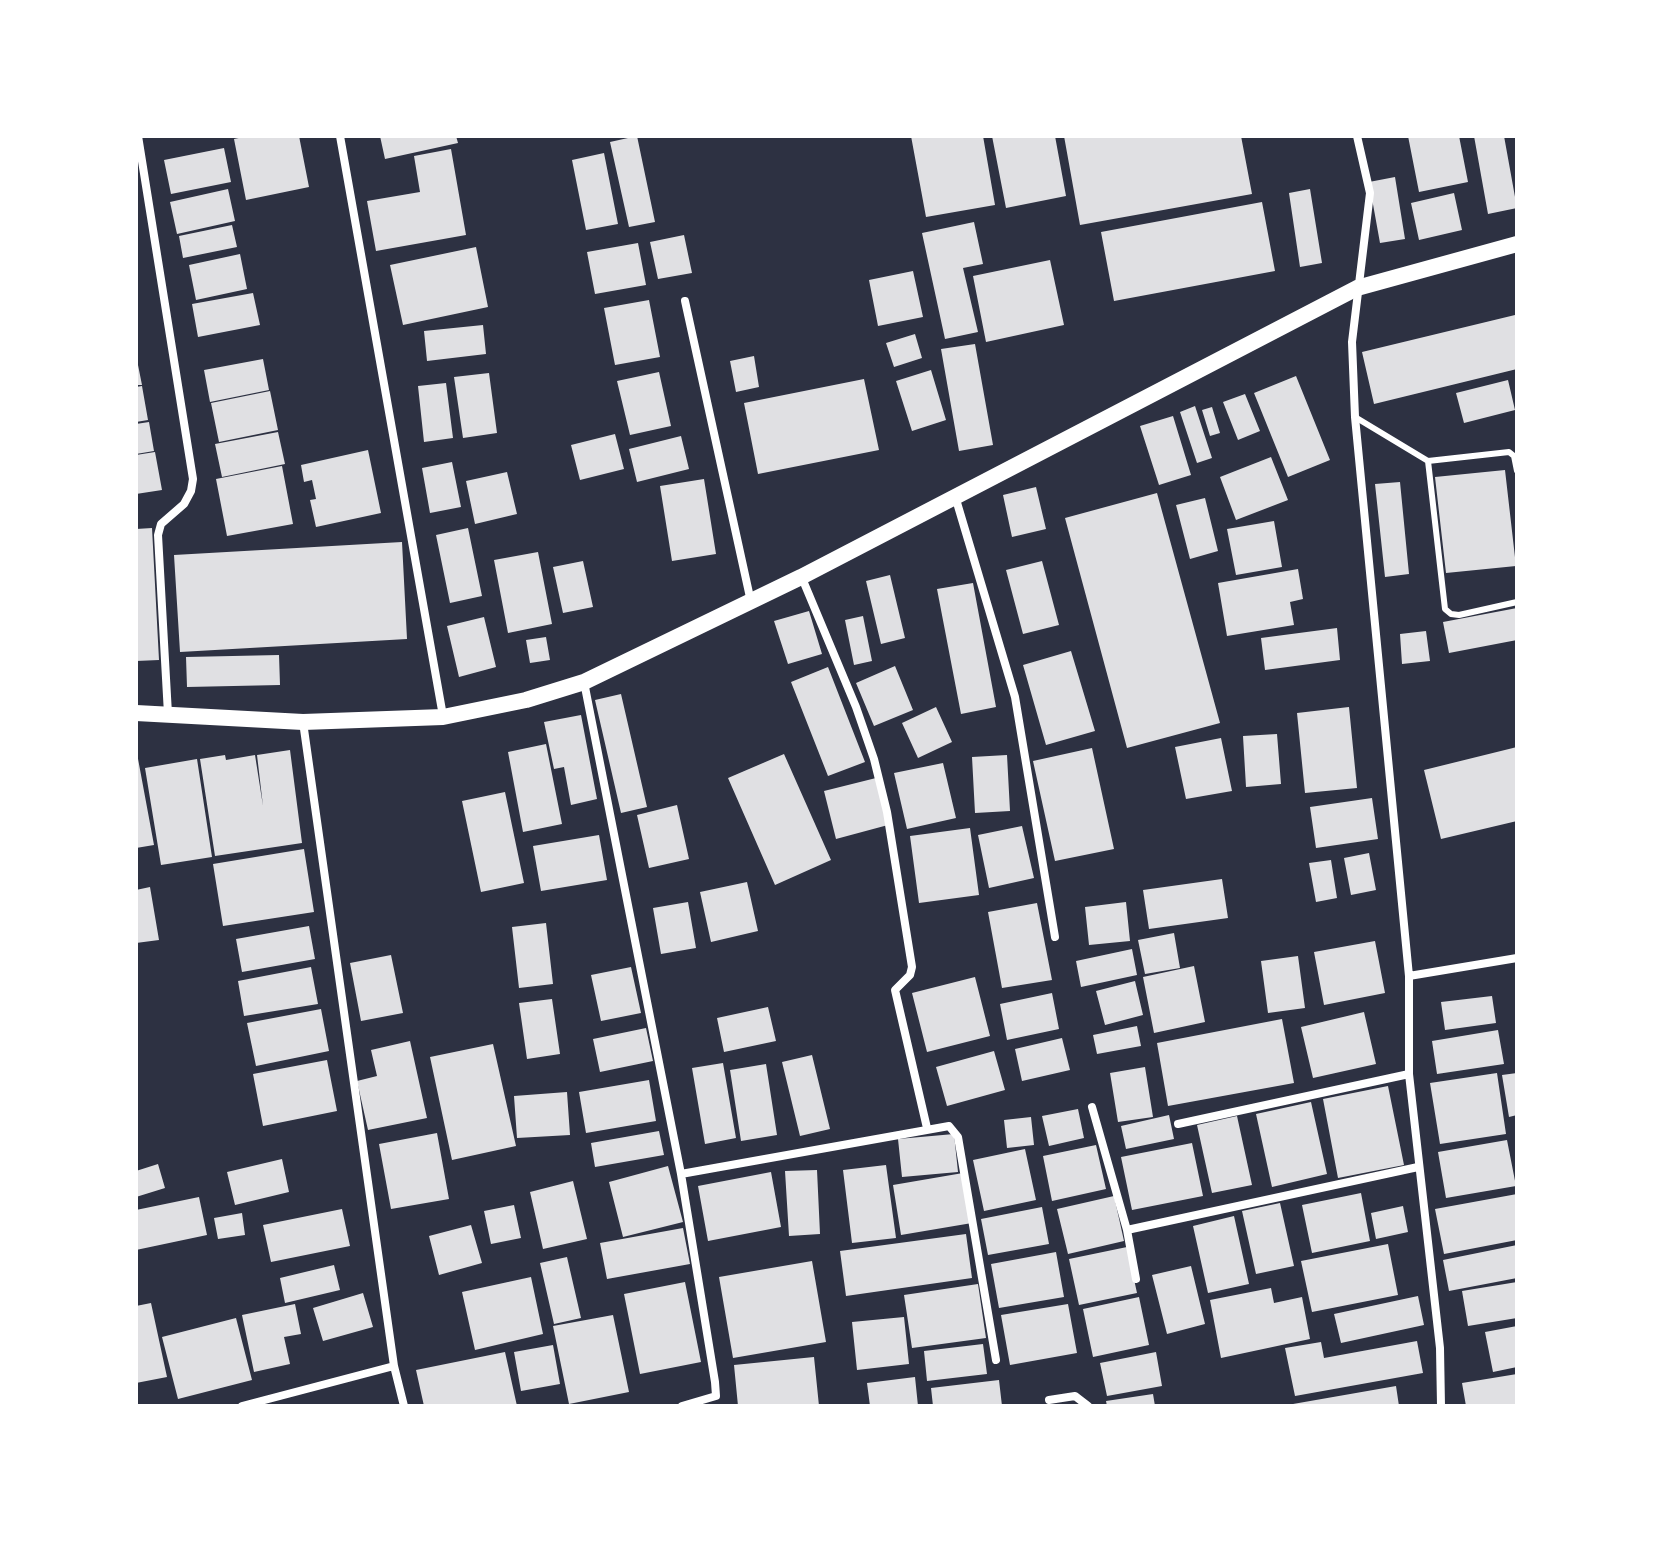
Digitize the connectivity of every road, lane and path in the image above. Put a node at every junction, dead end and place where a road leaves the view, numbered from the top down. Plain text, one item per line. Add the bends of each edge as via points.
1 (138, 136) edge
2 (340, 136) edge
3 (1357, 136) edge
4 (1517, 244) edge
5 (1357, 288) junction
6 (685, 301) dead end
7 (1355, 417) junction
8 (1428, 461) junction
9 (1517, 471) edge
10 (955, 495) junction
11 (801, 577) junction
12 (751, 602) junction
13 (1517, 602) edge
14 (584, 682) junction
15 (136, 713) edge
16 (168, 715) junction
17 (443, 717) junction
18 (303, 722) junction
19 (1055, 937) dead end
20 (1517, 958) edge
21 (1409, 976) junction
22 (1409, 1074) junction
23 (1092, 1107) dead end
24 (1178, 1124) dead end
25 (927, 1128) junction
26 (1418, 1167) junction
27 (681, 1174) junction
28 (1127, 1230) junction
29 (1136, 1279) dead end
30 (996, 1360) dead end
31 (394, 1366) junction
32 (1049, 1400) dead end
33 (717, 1401) edge
34 (242, 1406) edge
35 (404, 1406) edge
36 (682, 1406) edge
37 (1088, 1406) edge
38 (1441, 1406) edge

1 - 16 street via 193,479 184,504 161,524 158,535
2 - 17 street
3 - 5 street via 1370,193
4 - 5 main road
5 - 7 street via 1352,342
5 - 10 main road
6 - 12 street
7 - 8 lane
7 - 21 street
8 - 9 lane via 1509,452
8 - 13 lane via 1445,609 1459,615
10 - 11 main road
10 - 19 street via 1015,697
11 - 12 main road
11 - 25 street via 856,707 887,812 912,967 895,990
12 - 14 main road
14 - 17 main road
14 - 27 street
15 - 16 main road
16 - 18 main road
17 - 18 main road
18 - 31 street
20 - 21 street
21 - 22 street
22 - 24 street
22 - 26 street
23 - 28 street
25 - 27 street
25 - 30 street via 949,1126 958,1137
26 - 28 street
26 - 38 street via 1440,1348
27 - 33 street
28 - 29 street
31 - 34 street
31 - 35 street
32 - 37 street via 1075,1396
33 - 36 street

